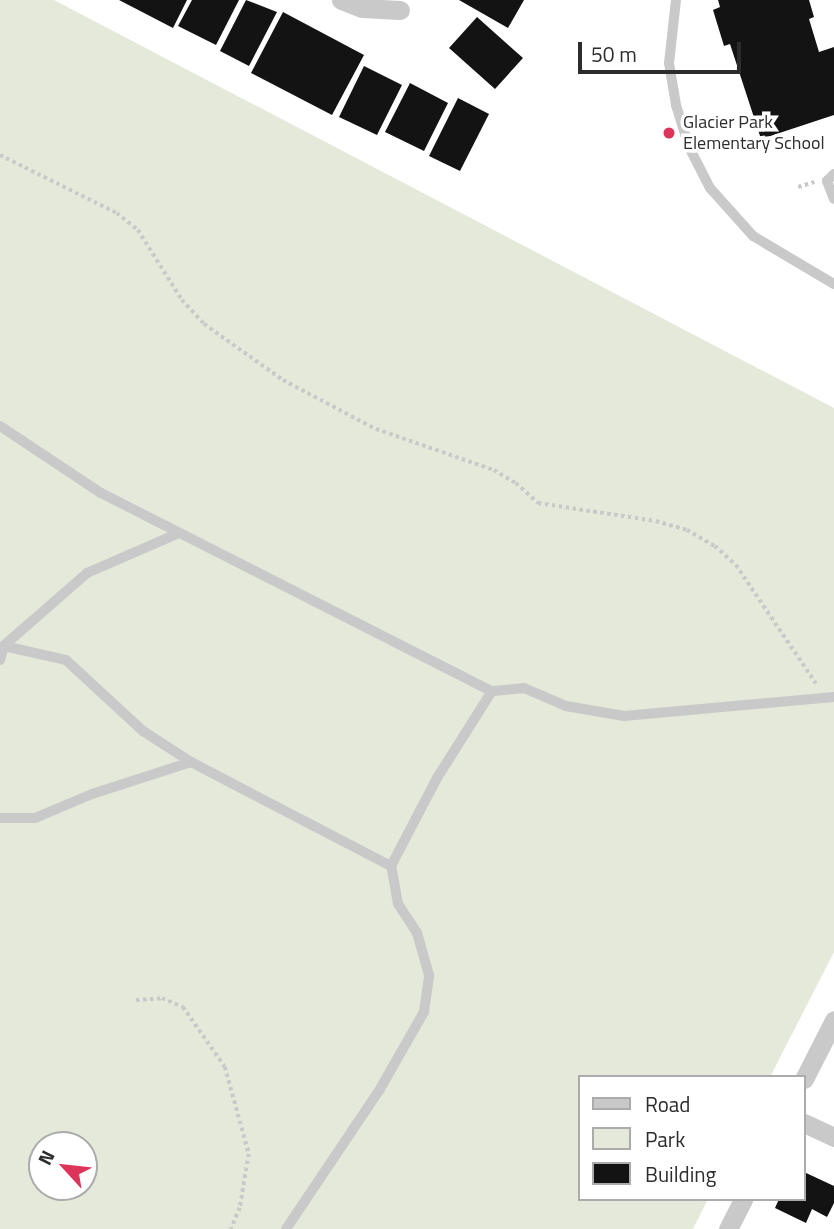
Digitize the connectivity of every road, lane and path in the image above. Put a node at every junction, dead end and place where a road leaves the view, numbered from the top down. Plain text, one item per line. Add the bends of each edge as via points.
1 (341, 0) edge
2 (676, 0) edge
3 (404, 5) edge
4 (0, 155) edge
5 (834, 174) edge
6 (834, 198) edge
7 (834, 284) edge
8 (0, 426) edge
9 (179, 533) junction
10 (2, 648) edge
11 (0, 660) edge
12 (492, 691) junction
13 (831, 698) edge
14 (191, 762) junction
15 (0, 818) edge
16 (391, 866) junction
17 (136, 1000) dead end
18 (834, 1020) edge
19 (806, 1075) edge
20 (806, 1124) edge
21 (834, 1137) edge
22 (742, 1201) edge
23 (230, 1229) edge
24 (286, 1229) edge
25 (727, 1229) edge

1 - 3 street via 362,8
2 - 7 lane via 668,63 689,147 710,188 753,236
4 - 13 path via 117,213 138,230 182,300 204,324 283,380 376,429 494,470 516,482 538,503 656,521 687,530 715,546 736,565 802,666
5 - 6 lane via 827,181
8 - 9 lane via 101,493
9 - 10 lane via 87,573
9 - 12 lane
10 - 11 lane
10 - 14 lane via 66,660 143,731
12 - 13 lane via 524,688 566,706 624,716
12 - 16 lane via 437,778
14 - 15 lane via 35,818
14 - 16 lane
16 - 24 lane via 398,904 417,933 429,975 424,1012 380,1089
17 - 23 path via 162,998 183,1007 225,1067 249,1154 240,1208
18 - 19 street
20 - 21 street
22 - 25 street

